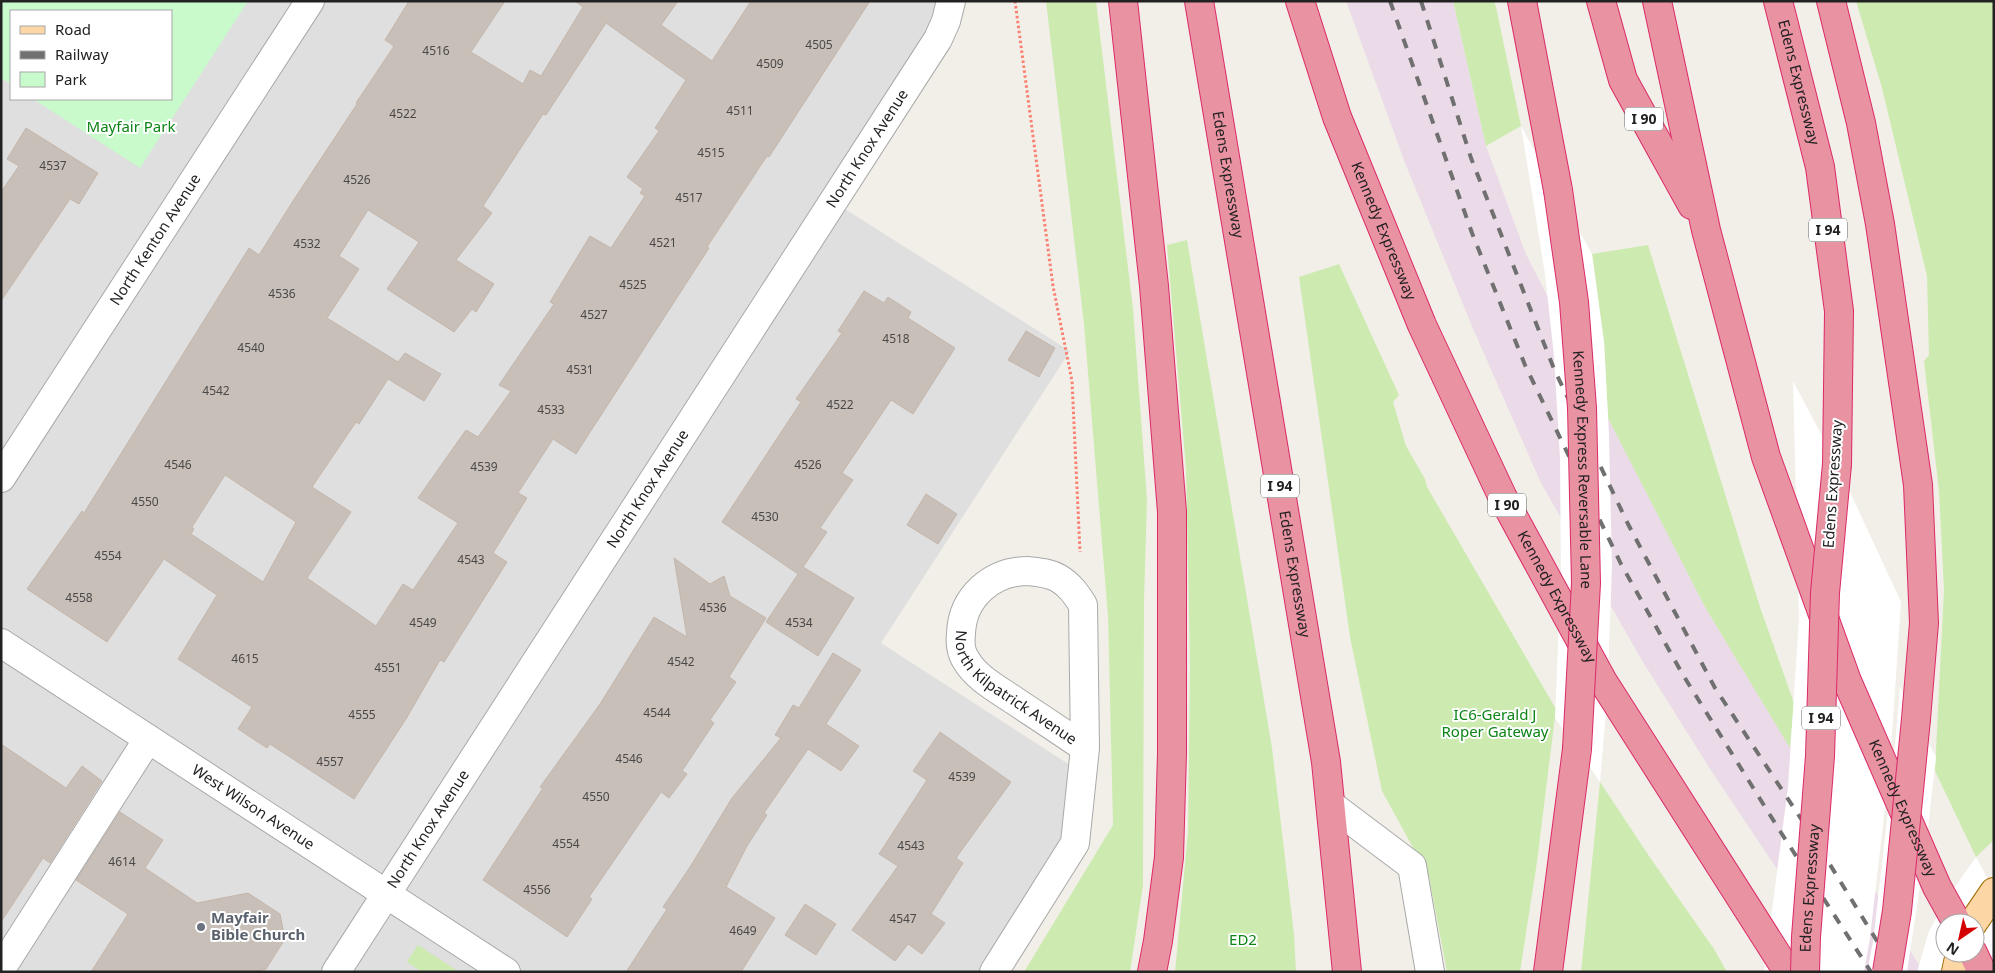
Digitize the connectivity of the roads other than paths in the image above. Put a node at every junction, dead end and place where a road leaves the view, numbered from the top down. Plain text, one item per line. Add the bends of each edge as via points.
1 (310, 1) edge
2 (951, 1) edge
3 (1123, 1) edge
4 (1199, 1) edge
5 (1300, 1) edge
6 (1522, 1) edge
7 (1601, 1) edge
8 (1657, 1) edge
9 (1778, 1) edge
10 (1831, 1) edge
11 (1706, 230) junction
12 (1, 478) edge
13 (1, 643) edge
14 (148, 739) junction
15 (1085, 748) junction
16 (1331, 805) junction
17 (1994, 892) edge
18 (387, 893) junction
19 (1952, 913) edge
20 (1980, 913) edge
21 (1, 969) edge
22 (336, 972) edge
23 (506, 972) edge
24 (994, 972) edge
25 (1152, 972) edge
26 (1347, 972) edge
27 (1430, 972) edge
28 (1548, 972) edge
29 (1788, 972) edge
30 (1806, 972) edge
31 (1887, 972) edge

1 - 12 street, North Kenton Avenue
2 - 18 street, North Knox Avenue via 938,39
3 - 25 highway via 1154,286 1172,512 1169,857
4 - 16 highway, Edens Expressway / I 94
5 - 29 highway, Kennedy Expressway / I 90 via 1337,116 1422,325 1503,498 1602,680
6 - 28 highway, Kennedy Express Reversable Lane, bridge via 1558,190 1574,302 1582,408 1586,583 1577,749
7 - 11 highway, I 90 via 1623,80
8 - 11 highway, Kennedy Expressway / I 90
9 - 30 highway, Edens Expressway / I 94, bridge via 1820,167 1839,311 1837,464 1825,593 1820,756
10 - 31 highway, bridge via 1861,123 1880,224 1918,485 1924,623 1896,911
11 - 19 highway, Kennedy Expressway / I 90 via 1766,457 1847,682
13 - 14 street, West Wilson Avenue
14 - 18 street, West Wilson Avenue
14 - 21 street
15 - 15 street, North Kilpatrick Avenue via 992,684 965,660 960,642 961,623 979,589 1000,575 1028,571 1056,576 1072,588 1083,605
15 - 24 street, North Kilpatrick Avenue via 1075,843
16 - 26 highway, Edens Expressway / I 94
16 - 27 street via 1412,866
17 - 20 main road
18 - 22 street, North Knox Avenue
18 - 23 street, West Wilson Avenue

